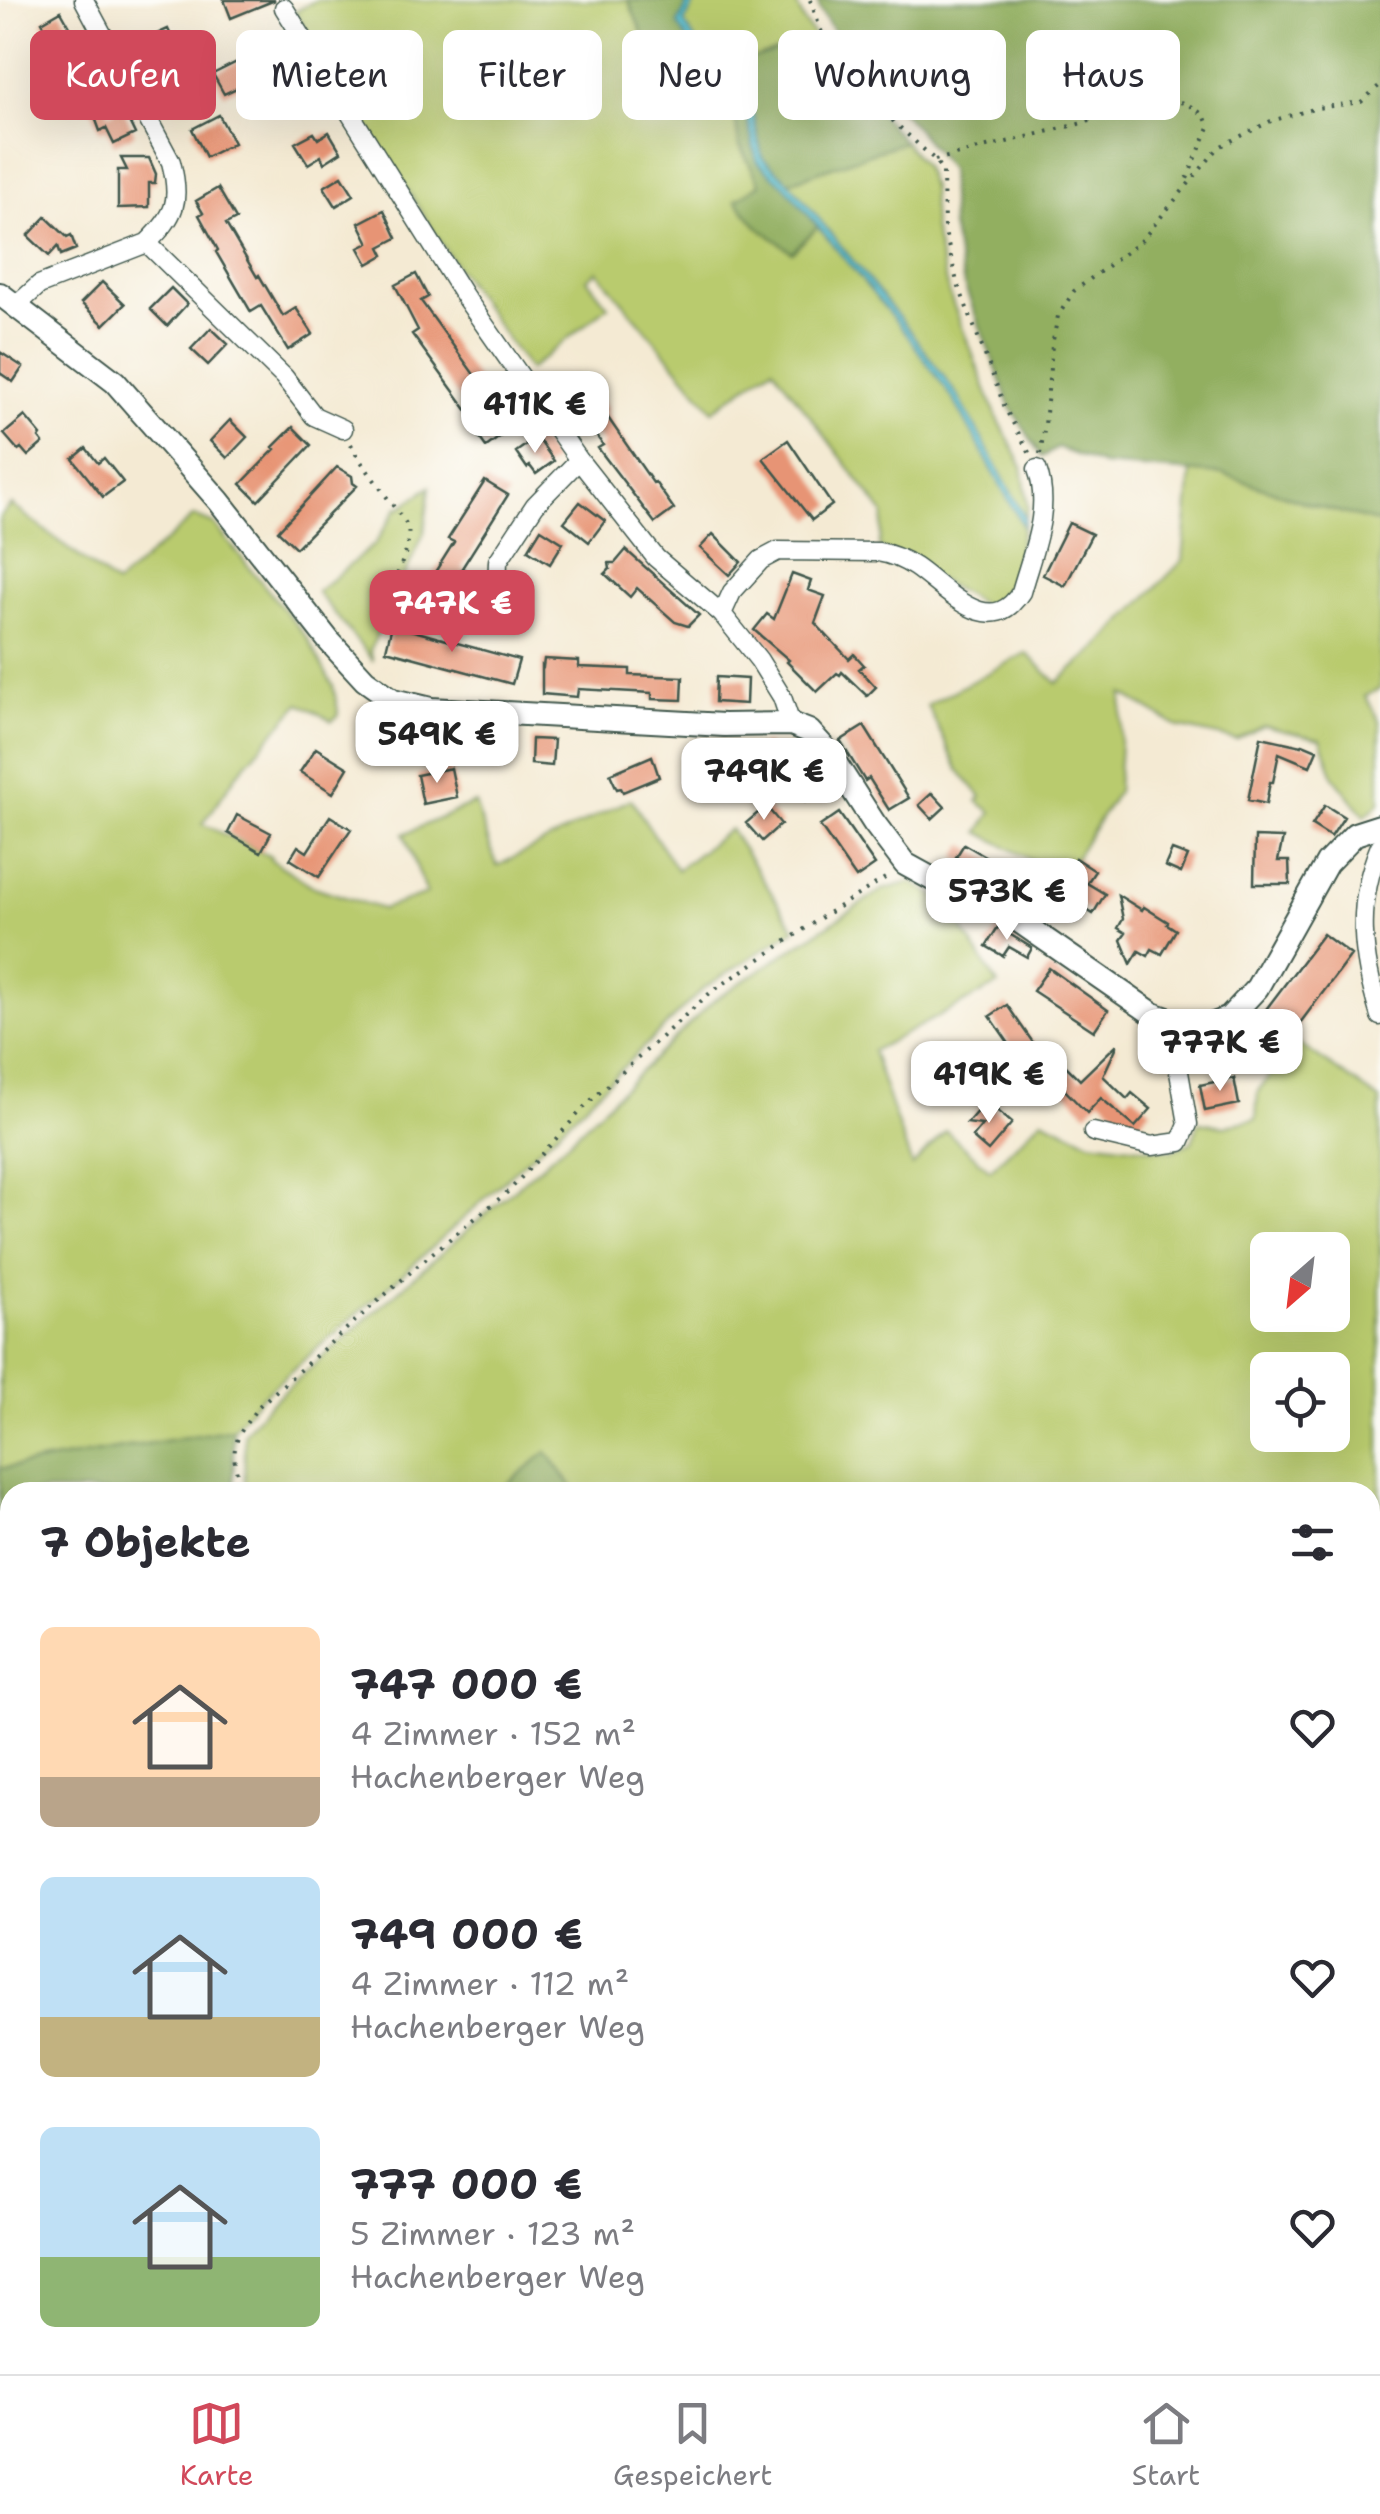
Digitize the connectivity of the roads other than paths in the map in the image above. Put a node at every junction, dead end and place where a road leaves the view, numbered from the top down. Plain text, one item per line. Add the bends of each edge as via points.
1 (84, 0) edge
2 (284, 8) dead end
3 (147, 243) junction
4 (8, 300) edge
5 (343, 429) road end
6 (579, 460) junction
7 (1038, 469) road end
8 (497, 589) road end
9 (722, 614) junction
10 (790, 724) junction
11 (1380, 826) edge
12 (1380, 846) edge
13 (1380, 1016) edge
14 (1170, 1020) junction
15 (1094, 1132) dead end

1 - 3 street via 171,162 174,208
2 - 6 street via 465,297
3 - 4 street
3 - 5 street via 284,376 314,416
4 - 10 street via 115,382 329,640 393,700 431,709
6 - 8 street via 534,505 498,561
6 - 9 street via 656,558
7 - 9 street via 1044,511 1022,592 1004,610 971,608 890,554 778,552 761,560 732,592
9 - 10 street via 767,672
10 - 14 street via 829,753 906,864 1013,917 1138,1005
11 - 14 street via 1356,834 1327,863 1258,988 1228,1018 1206,1027
12 - 13 street via 1362,932
14 - 15 street via 1188,1124 1180,1142 1152,1146

